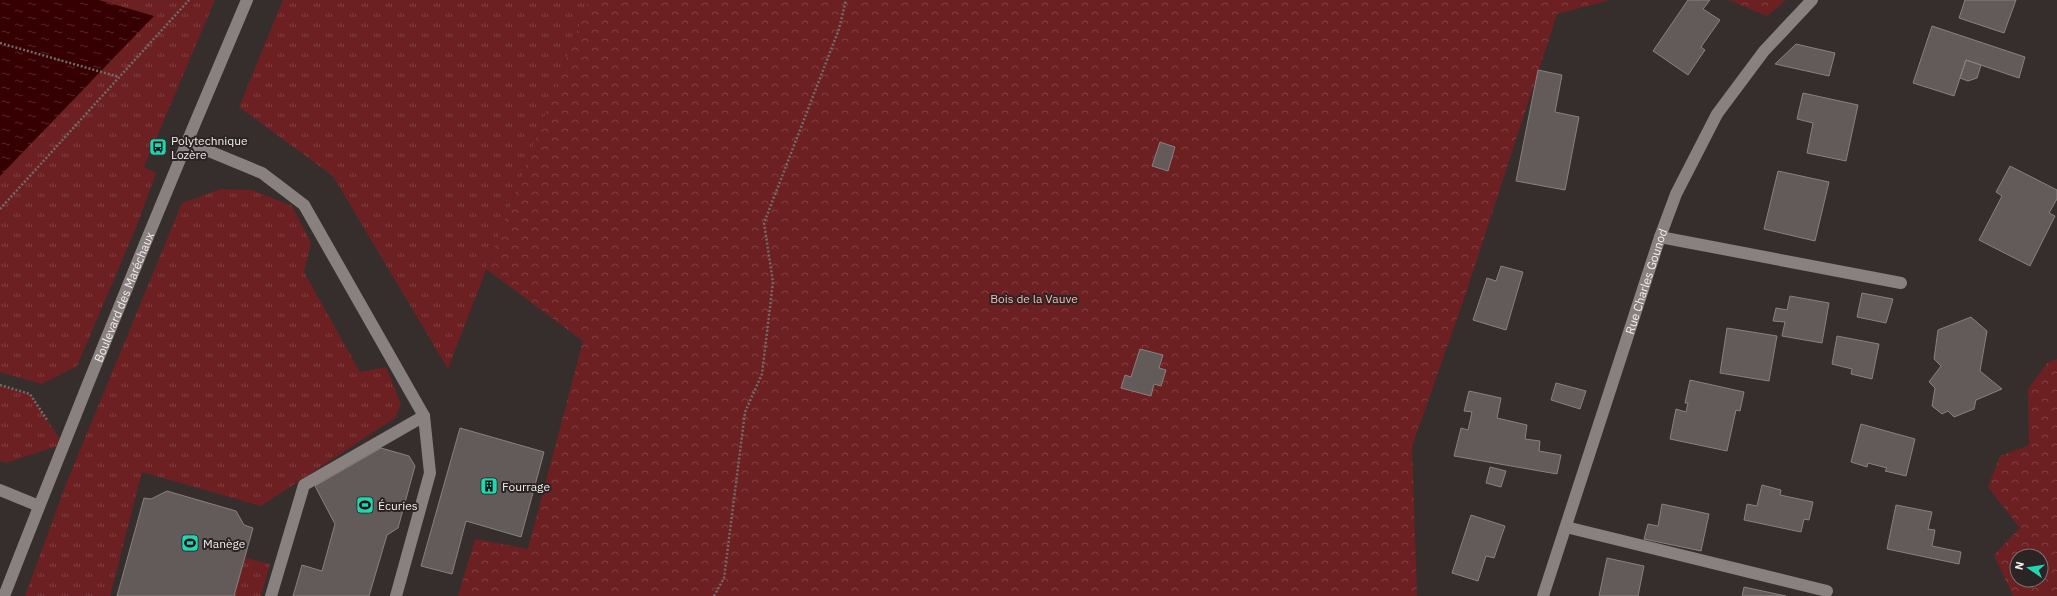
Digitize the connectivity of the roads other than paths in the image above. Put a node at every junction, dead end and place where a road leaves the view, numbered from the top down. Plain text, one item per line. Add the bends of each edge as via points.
1 (247, 0) edge
2 (1812, 0) edge
3 (186, 142) junction
4 (1660, 237) junction
5 (1902, 283) dead end
6 (424, 416) junction
7 (0, 490) edge
8 (39, 506) junction
9 (1566, 527) junction
10 (1827, 591) dead end
11 (4, 596) edge
12 (271, 596) edge
13 (396, 596) edge
14 (1543, 596) edge

1 - 3 street, Boulevard des Maréchaux
2 - 4 street, Rue Charles Gounod via 1764,51 1717,114 1676,194
3 - 6 street via 262,173 304,205
3 - 8 street, Boulevard des Maréchaux
4 - 5 street
4 - 9 street, Rue Charles Gounod
6 - 12 street via 304,485
6 - 13 street via 430,473
7 - 8 street
8 - 11 street, Boulevard des Maréchaux
9 - 10 street
9 - 14 street, Rue Charles Gounod

